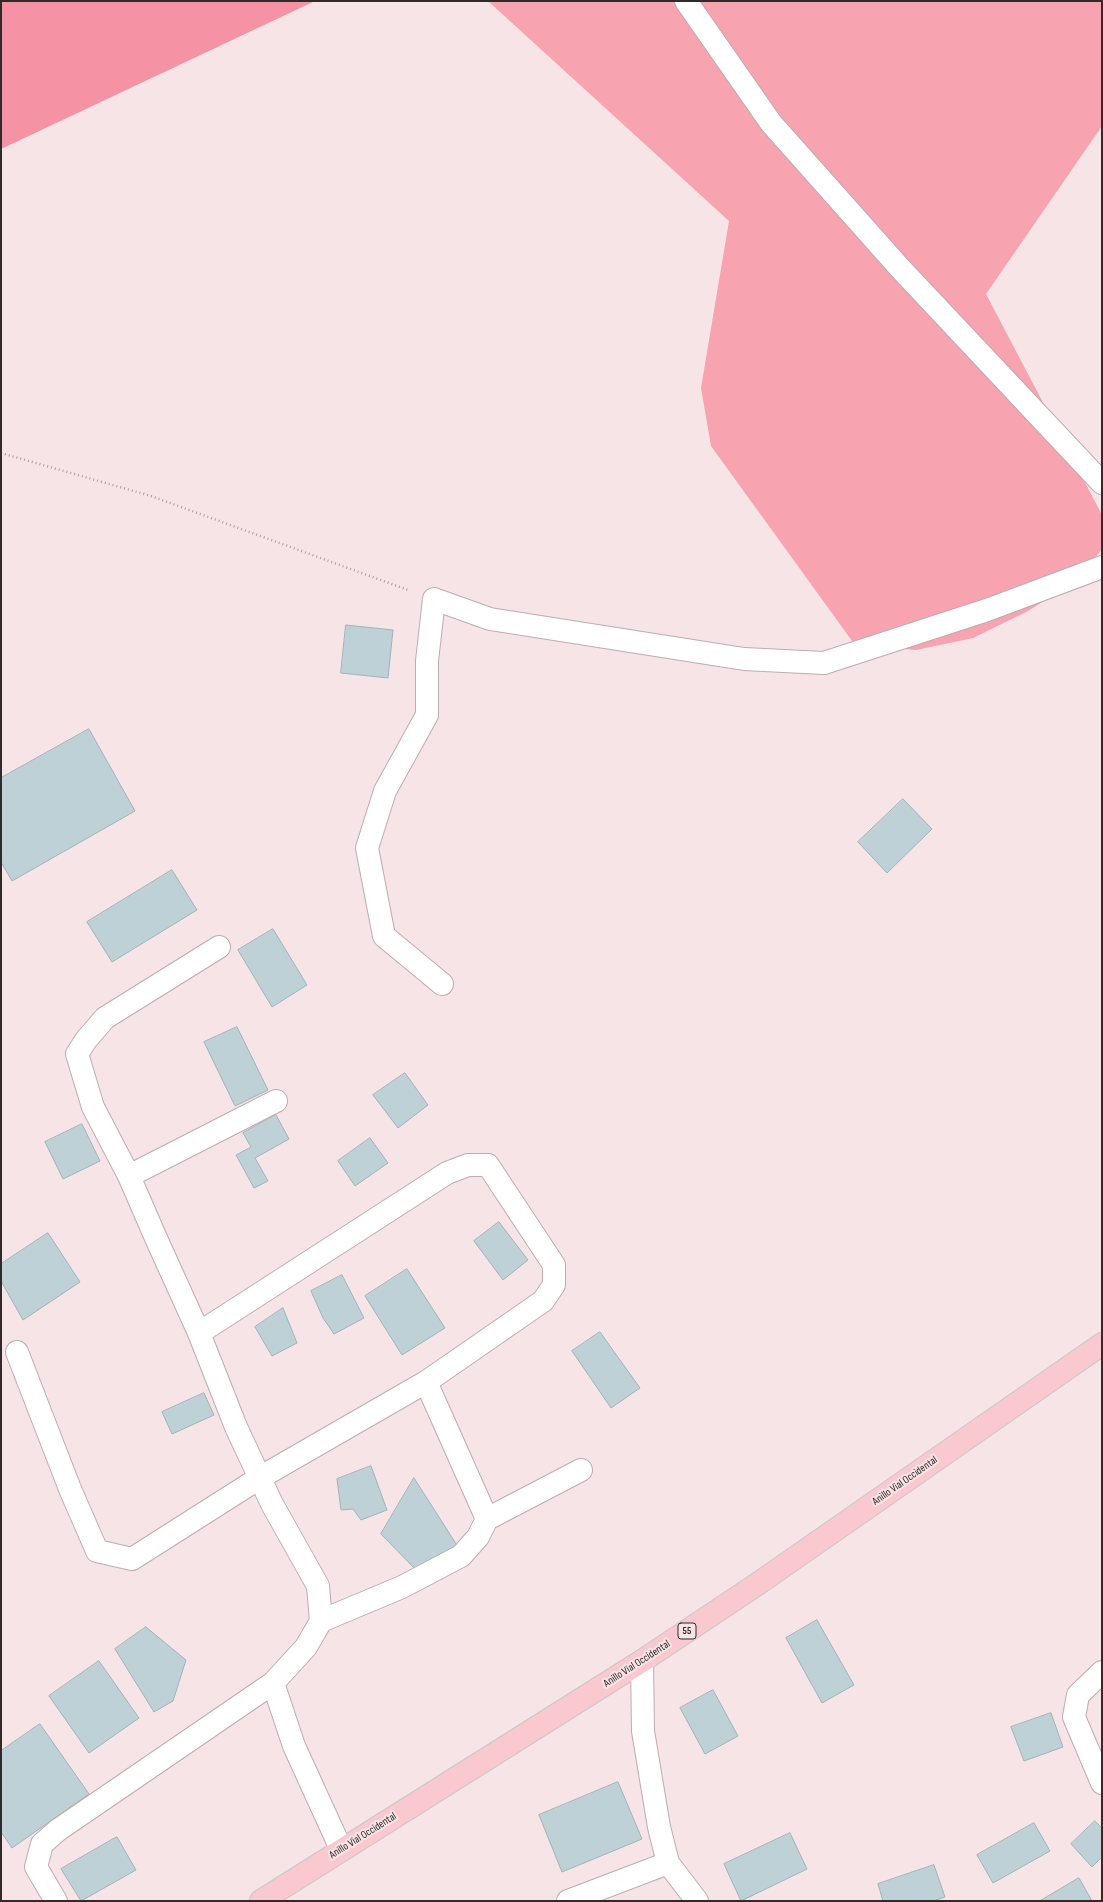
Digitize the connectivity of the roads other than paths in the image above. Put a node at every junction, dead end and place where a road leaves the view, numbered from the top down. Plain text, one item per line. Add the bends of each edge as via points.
1 (686, 1) edge
2 (1102, 483) edge
3 (1102, 567) edge
4 (219, 948) dead end
5 (442, 984) dead end
6 (276, 1101) dead end
7 (129, 1176) junction
8 (199, 1333) junction
9 (1101, 1349) edge
10 (17, 1352) dead end
11 (426, 1382) junction
12 (581, 1470) dead end
13 (261, 1477) junction
14 (487, 1519) junction
15 (321, 1622) junction
16 (642, 1661) junction
17 (1102, 1672) edge
18 (273, 1683) junction
19 (1102, 1783) edge
20 (341, 1849) junction
21 (668, 1863) junction
22 (56, 1901) edge
23 (261, 1901) edge
24 (568, 1901) edge
25 (697, 1901) edge

1 - 2 street via 771,124 899,267
3 - 5 street via 988,610 824,663 744,659 490,619 434,599 427,661 427,715 385,791 368,848 384,936
4 - 7 street via 105,1018 77,1054 93,1107
6 - 7 street
7 - 8 street
8 - 11 street via 447,1173 468,1164 488,1165 554,1265 554,1285 543,1301
8 - 13 street via 236,1427
9 - 16 highway, Anillo Vial Occidental / 55
10 - 13 street via 97,1551 132,1559
11 - 13 street
11 - 14 street
12 - 14 street
13 - 15 street via 272,1504 318,1586
14 - 15 street via 478,1537 461,1556 402,1587
15 - 18 street via 306,1647
16 - 20 highway, Anillo Vial Occidental / 55
16 - 21 street via 643,1731 659,1827
17 - 19 street via 1078,1695 1074,1717
18 - 20 street via 294,1746
18 - 22 street via 58,1830 42,1844 36,1868
20 - 23 highway, Anillo Vial Occidental / 55
21 - 24 street
21 - 25 street

